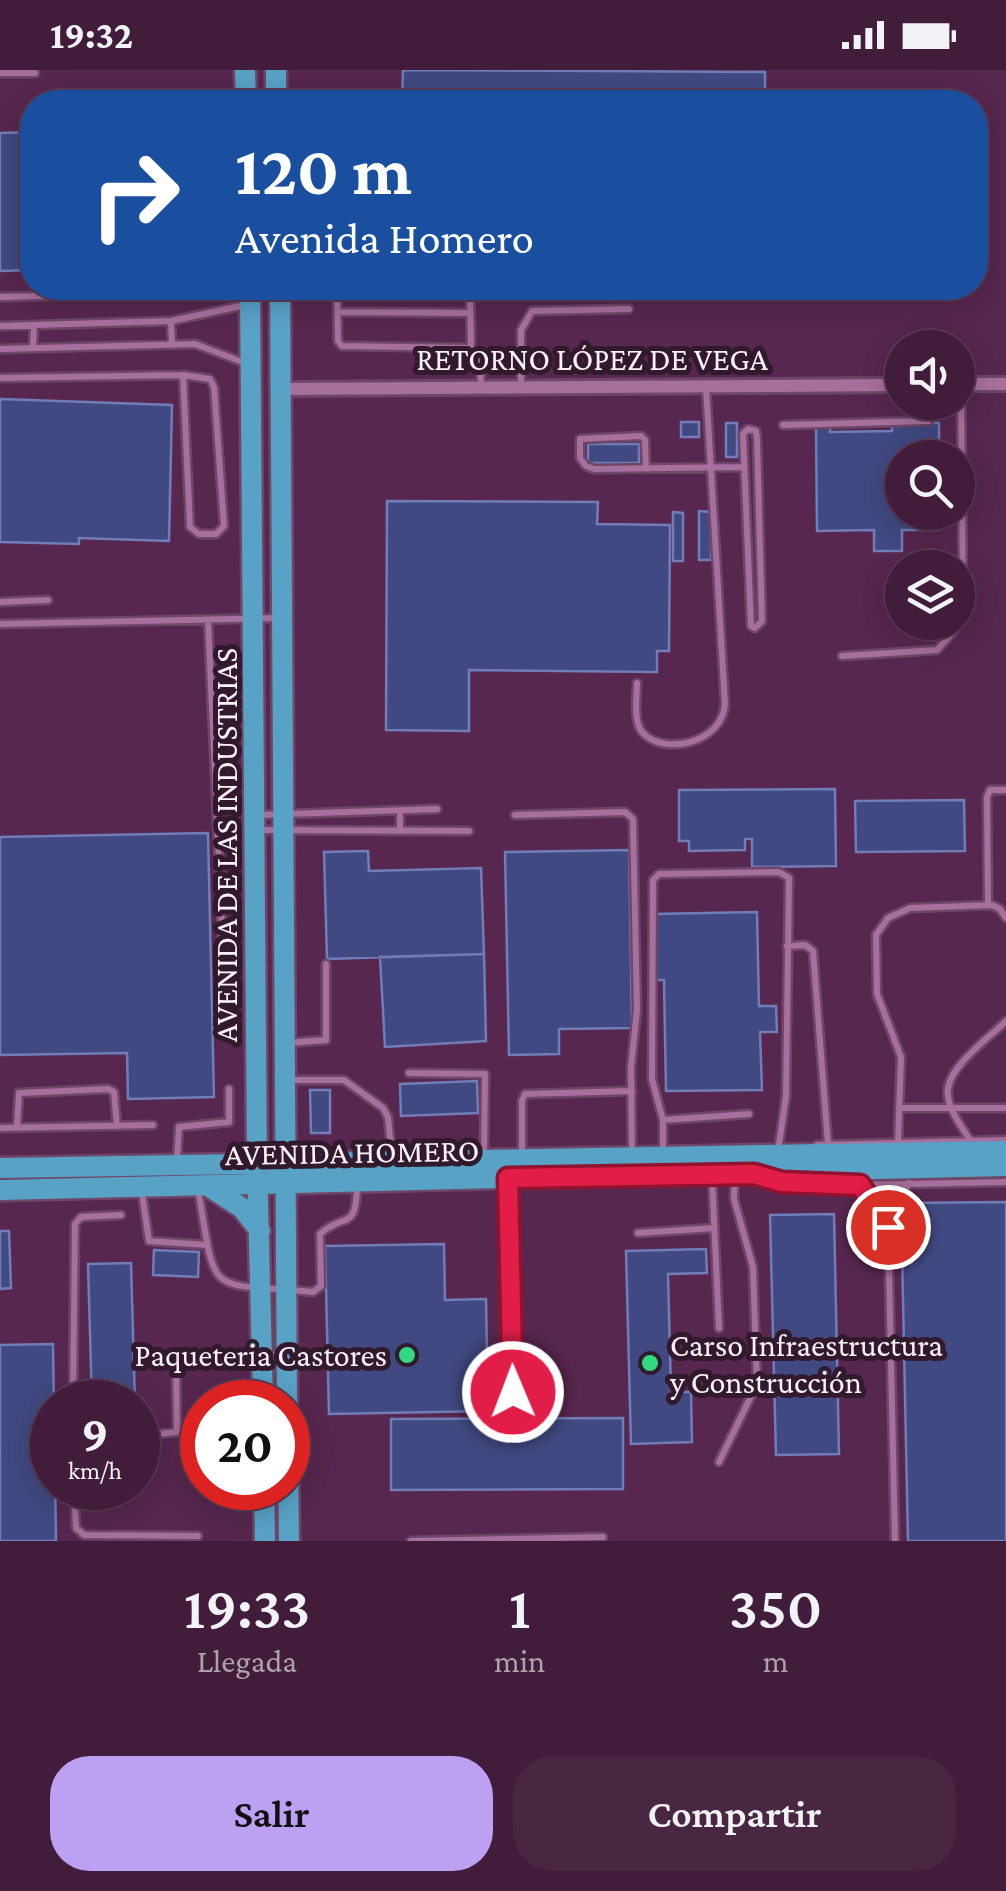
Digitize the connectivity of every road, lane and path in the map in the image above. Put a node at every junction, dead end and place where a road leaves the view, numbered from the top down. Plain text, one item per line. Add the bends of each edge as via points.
1 (0, 73) edge
2 (35, 73) dead end
3 (237, 300) edge
4 (250, 300) edge
5 (280, 300) edge
6 (338, 300) edge
7 (470, 300) edge
8 (629, 309) dead end
9 (338, 312) junction
10 (470, 312) junction
11 (172, 320) junction
12 (34, 325) junction
13 (0, 326) edge
14 (172, 345) junction
15 (0, 348) edge
16 (34, 348) junction
17 (471, 348) junction
18 (252, 366) junction
19 (183, 376) junction
20 (0, 378) edge
21 (975, 384) edge
22 (1006, 384) edge
23 (885, 385) edge
24 (706, 386) junction
25 (480, 388) junction
26 (521, 388) junction
27 (253, 389) junction
28 (282, 389) junction
29 (929, 420) edge
30 (960, 420) edge
31 (784, 425) dead end
32 (744, 467) junction
33 (646, 469) junction
34 (712, 469) junction
35 (48, 600) dead end
36 (0, 602) edge
37 (284, 618) junction
38 (255, 619) junction
39 (208, 620) junction
40 (0, 624) edge
41 (842, 656) dead end
42 (636, 683) dead end
43 (1006, 790) edge
44 (437, 810) dead end
45 (400, 811) junction
46 (321, 814) junction
47 (515, 815) dead end
48 (284, 822) junction
49 (256, 823) junction
50 (321, 830) junction
51 (400, 831) junction
52 (470, 831) dead end
53 (988, 906) junction
54 (1006, 918) edge
55 (787, 946) junction
56 (326, 964) dead end
57 (226, 1018) dead end
58 (1006, 1021) edge
59 (285, 1042) junction
60 (409, 1072) dead end
61 (285, 1080) junction
62 (228, 1089) dead end
63 (632, 1091) junction
64 (899, 1108) junction
65 (952, 1108) junction
66 (1006, 1108) edge
67 (748, 1114) dead end
68 (663, 1120) junction
69 (153, 1125) dead end
70 (116, 1126) junction
71 (17, 1127) junction
72 (0, 1128) edge
73 (1006, 1140) edge
74 (971, 1141) junction
75 (898, 1142) junction
76 (828, 1144) junction
77 (1006, 1151) edge
78 (663, 1156) junction
79 (632, 1157) junction
80 (522, 1158) junction
81 (484, 1159) junction
82 (392, 1161) junction
83 (756, 1164) junction
84 (1006, 1166) edge
85 (0, 1168) edge
86 (285, 1172) junction
87 (257, 1173) junction
88 (712, 1174) junction
89 (508, 1178) junction
90 (190, 1180) junction
91 (357, 1181) junction
92 (1006, 1182) edge
93 (909, 1183) junction
94 (860, 1185) junction
95 (141, 1187) junction
96 (0, 1190) edge
97 (121, 1216) dead end
98 (888, 1227) junction
99 (714, 1228) junction
100 (260, 1232) junction
101 (638, 1233) dead end
102 (208, 1244) junction
103 (261, 1290) junction
104 (285, 1290) junction
105 (719, 1328) dead end
106 (262, 1354) junction
107 (286, 1355) junction
108 (73, 1380) edge
109 (263, 1380) edge
110 (287, 1380) edge
111 (513, 1392) dead end
112 (160, 1434) edge
113 (719, 1462) dead end
114 (75, 1510) edge
115 (264, 1510) edge
116 (289, 1510) edge
117 (198, 1536) dead end
118 (603, 1537) dead end
119 (265, 1541) edge
120 (289, 1541) edge
121 (410, 1541) edge
122 (895, 1541) edge

1 - 2 lane
3 - 11 lane
4 - 18 main road, AVENIDA DE LAS INDUSTRIAS
5 - 28 main road, AVENIDA DE LAS INDUSTRIAS
6 - 9 lane
7 - 10 lane
8 - 26 lane via 532,311 521,330
9 - 10 lane
9 - 17 lane via 342,346
10 - 17 lane
11 - 12 lane
11 - 14 lane
12 - 13 lane
12 - 16 lane
14 - 16 lane
14 - 18 lane via 207,347
15 - 16 lane
17 - 25 lane via 480,358
18 - 27 main road, AVENIDA DE LAS INDUSTRIAS
19 - 19 lane via 206,376 214,387 224,526 216,534 190,528
19 - 20 lane
21 - 22 street
23 - 24 street, RETORNO LÓPEZ DE VEGA
24 - 26 street, RETORNO LÓPEZ DE VEGA
24 - 34 lane
25 - 26 street, RETORNO LÓPEZ DE VEGA
25 - 28 street, RETORNO LÓPEZ DE VEGA
27 - 28 main road
27 - 38 main road, AVENIDA DE LAS INDUSTRIAS
28 - 37 main road, AVENIDA DE LAS INDUSTRIAS
29 - 31 lane
30 - 41 lane via 964,596 954,631 937,650
32 - 32 lane via 751,626 755,628 762,621 758,440 752,429 742,434
32 - 34 lane
33 - 33 lane via 641,436 584,436 579,442 580,458 590,469
33 - 34 lane
34 - 42 lane via 722,719 711,735 690,742 654,739 638,724
35 - 36 lane
37 - 38 lane
37 - 48 main road, AVENIDA DE LAS INDUSTRIAS
38 - 39 lane
38 - 49 main road, AVENIDA DE LAS INDUSTRIAS
39 - 40 lane
39 - 57 lane
43 - 53 lane via 990,790 987,797
44 - 45 lane
45 - 46 lane
45 - 51 lane
46 - 48 lane
46 - 50 lane
47 - 63 lane via 625,812 633,819
48 - 49 lane
48 - 49 lane
48 - 50 lane
48 - 59 main road, AVENIDA DE LAS INDUSTRIAS
49 - 87 main road, AVENIDA DE LAS INDUSTRIAS
50 - 51 lane
51 - 52 lane
53 - 54 lane
53 - 64 lane via 910,908 888,918 876,934 876,988 901,1057
55 - 68 lane via 784,872 656,876 652,1079
55 - 76 lane via 813,951
55 - 83 lane via 786,1096
56 - 59 lane via 326,1040
58 - 65 lane via 950,1080
59 - 61 main road, AVENIDA DE LAS INDUSTRIAS
60 - 81 lane via 485,1074
61 - 82 lane via 344,1080 383,1108
61 - 86 main road, AVENIDA DE LAS INDUSTRIAS
62 - 90 lane via 228,1123 179,1128
63 - 79 lane
63 - 80 lane via 525,1094
64 - 65 lane
64 - 75 lane
65 - 66 lane
65 - 74 lane
67 - 68 lane
68 - 78 lane
69 - 70 lane
70 - 71 lane
70 - 71 lane via 114,1092 108,1089 18,1093
71 - 72 lane
73 - 74 lane
74 - 75 lane
75 - 76 lane
76 - 83 lane
77 - 83 main road, AVENIDA HOMERO
78 - 79 main road, AVENIDA HOMERO
78 - 83 main road, AVENIDA HOMERO
79 - 80 main road, AVENIDA HOMERO
80 - 81 main road, AVENIDA HOMERO
81 - 82 main road, AVENIDA HOMERO
82 - 86 main road, AVENIDA HOMERO
83 - 84 main road, AVENIDA HOMERO
83 - 88 main road, AVENIDA HOMERO
83 - 94 lane via 782,1182
83 - 113 lane via 734,1199 754,1267 757,1384
85 - 90 main road, AVENIDA HOMERO
86 - 87 main road, AVENIDA HOMERO
86 - 91 main road, AVENIDA HOMERO
86 - 104 main road, AVENIDA DE LAS INDUSTRIAS
87 - 90 main road, AVENIDA HOMERO
87 - 90 main road, AVENIDA HOMERO
87 - 100 main road, AVENIDA DE LAS INDUSTRIAS
88 - 89 main road, AVENIDA HOMERO
88 - 99 lane
89 - 91 main road, AVENIDA HOMERO
89 - 111 lane
90 - 95 main road, AVENIDA HOMERO
90 - 100 main road via 242,1208
90 - 102 lane
91 - 104 lane via 350,1220 320,1234 320,1290
92 - 93 lane
93 - 94 lane
93 - 98 lane
94 - 98 lane
95 - 96 main road, AVENIDA HOMERO
95 - 102 lane via 149,1241
97 - 108 lane via 81,1217 75,1224
98 - 122 lane
99 - 101 lane
99 - 105 lane
100 - 103 main road, AVENIDA DE LAS INDUSTRIAS
102 - 103 lane via 217,1278
103 - 104 lane
103 - 106 main road, AVENIDA DE LAS INDUSTRIAS
104 - 107 main road, AVENIDA DE LAS INDUSTRIAS
106 - 107 lane
106 - 109 main road, AVENIDA DE LAS INDUSTRIAS
106 - 112 lane via 178,1357 176,1432
107 - 110 main road, AVENIDA DE LAS INDUSTRIAS
114 - 117 lane via 76,1528 84,1535
115 - 119 main road
116 - 120 main road
118 - 121 lane

